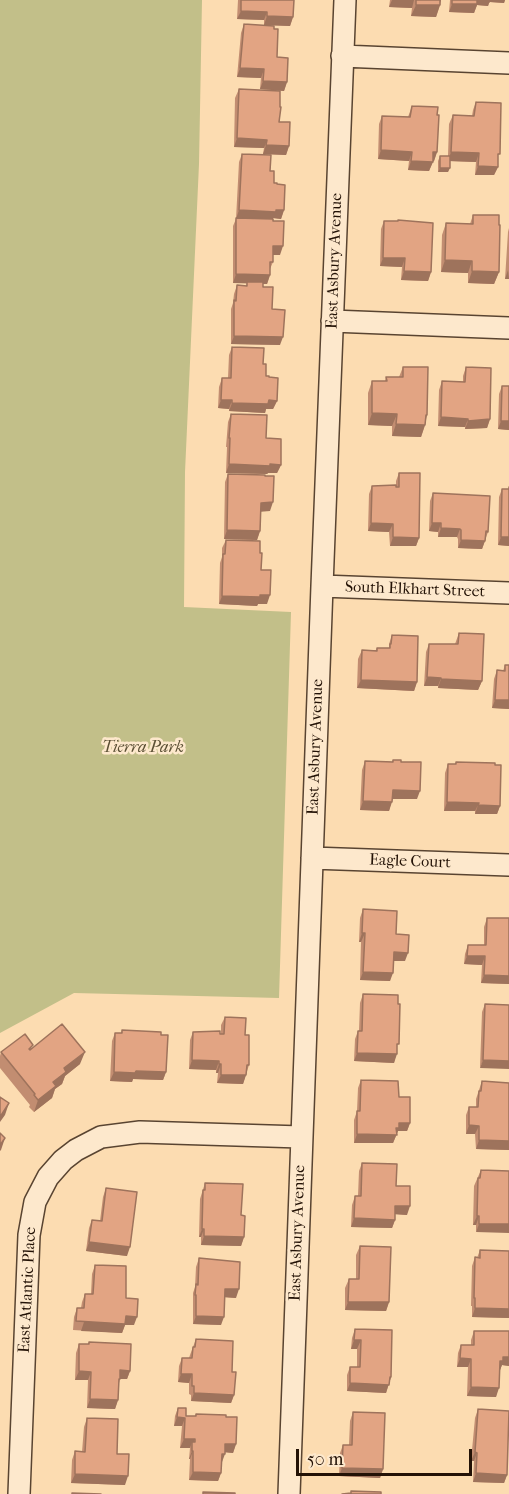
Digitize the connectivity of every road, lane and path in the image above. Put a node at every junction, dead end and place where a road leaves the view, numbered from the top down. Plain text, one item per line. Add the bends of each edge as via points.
1 (345, 0) edge
2 (342, 56) junction
3 (509, 63) edge
4 (332, 321) junction
5 (509, 328) edge
6 (321, 586) junction
7 (509, 593) edge
8 (312, 858) junction
9 (509, 865) edge
10 (302, 1137) junction
11 (20, 1494) edge
12 (289, 1494) edge

1 - 2 street, East Asbury Avenue
2 - 3 street
2 - 4 street, East Asbury Avenue
4 - 5 street
4 - 6 street, East Asbury Avenue
6 - 7 street, South Elkhart Street
6 - 8 street, East Asbury Avenue
8 - 9 street, Eagle Court
8 - 10 street, East Asbury Avenue
10 - 11 street, East Atlantic Place via 140,1132 101,1137 76,1150 48,1177 35,1202 29,1235
10 - 12 street, East Asbury Avenue

